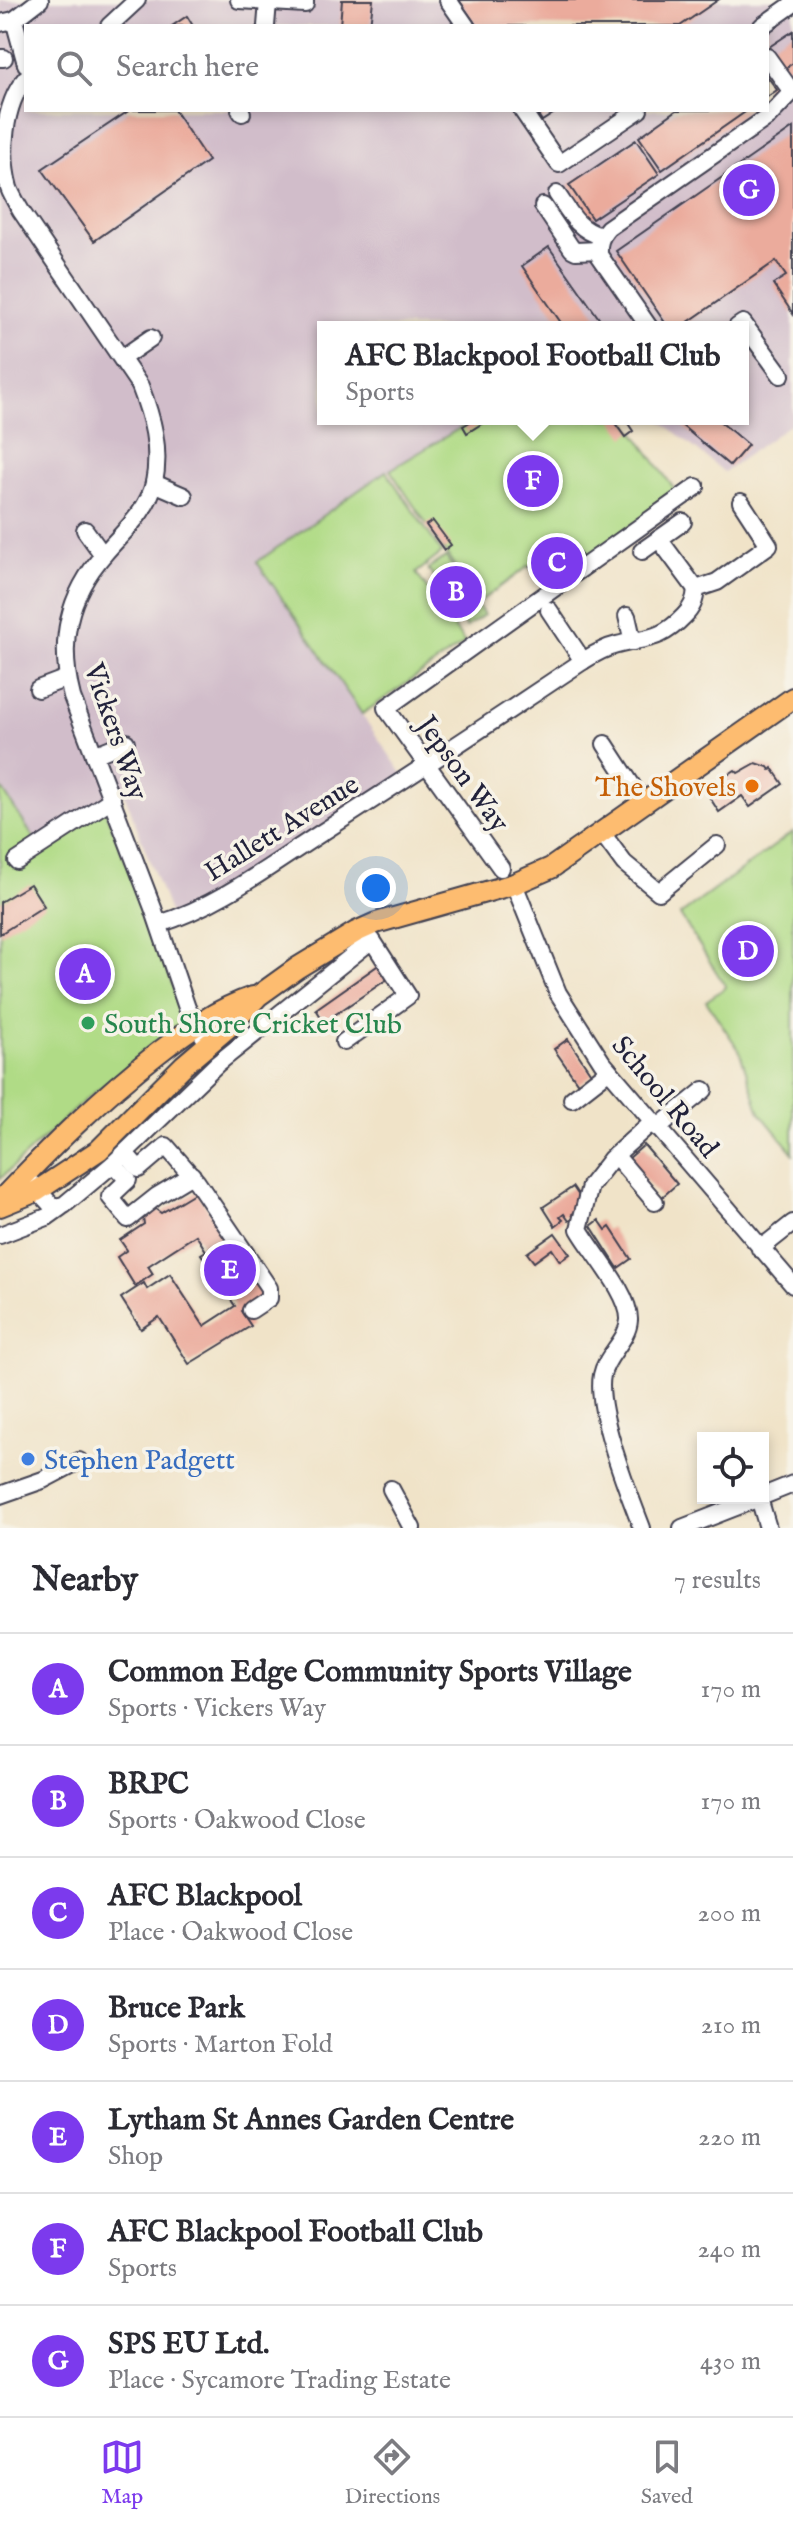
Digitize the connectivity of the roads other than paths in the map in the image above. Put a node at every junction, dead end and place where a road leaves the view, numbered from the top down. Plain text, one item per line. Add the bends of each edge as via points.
1 (40, 0) edge
2 (137, 0) edge
3 (239, 0) edge
4 (305, 0) edge
5 (448, 0) edge
6 (268, 2) junction
7 (793, 4) edge
8 (7, 22) edge
9 (119, 23) edge
10 (266, 24) edge
11 (465, 24) edge
12 (765, 24) edge
13 (24, 60) edge
14 (769, 60) edge
15 (24, 81) edge
16 (792, 91) edge
17 (523, 112) edge
18 (636, 112) edge
19 (4, 117) edge
20 (557, 194) dead end
21 (543, 206) dead end
22 (600, 243) junction
23 (645, 321) edge
24 (749, 331) edge
25 (151, 338) dead end
26 (122, 358) junction
27 (781, 375) dead end
28 (154, 483) junction
29 (696, 487) dead end
30 (184, 496) dead end
31 (741, 502) dead end
32 (683, 522) dead end
33 (85, 530) dead end
34 (659, 539) junction
35 (642, 551) dead end
36 (103, 555) junction
37 (696, 589) junction
38 (549, 610) dead end
39 (627, 616) dead end
40 (633, 642) junction
41 (583, 661) junction
42 (67, 678) junction
43 (38, 689) dead end
44 (793, 698) edge
45 (126, 742) dead end
46 (605, 744) dead end
47 (94, 755) junction
48 (426, 766) junction
49 (112, 799) junction
50 (644, 804) junction
51 (602, 833) junction
52 (717, 845) dead end
53 (17, 861) dead end
54 (508, 876) junction
55 (491, 890) junction
56 (528, 920) junction
57 (159, 924) junction
58 (297, 968) junction
59 (310, 987) junction
60 (258, 996) junction
61 (194, 1020) junction
62 (344, 1042) dead end
63 (208, 1044) junction
64 (608, 1071) junction
65 (704, 1090) dead end
66 (572, 1099) dead end
67 (139, 1110) junction
68 (655, 1125) junction
69 (69, 1129) junction
70 (613, 1157) junction
71 (119, 1158) junction
72 (192, 1175) junction
73 (31, 1183) junction
74 (655, 1202) dead end
75 (0, 1203) edge
76 (61, 1207) junction
77 (793, 1223) edge
78 (0, 1235) edge
79 (760, 1249) junction
80 (793, 1285) edge
81 (251, 1310) dead end
82 (79, 1461) dead end
83 (793, 1484) edge
84 (391, 1489) dead end
85 (769, 1494) edge
86 (0, 1495) edge
87 (744, 1504) edge
88 (762, 1504) edge
89 (412, 1528) edge
90 (642, 1528) edge
91 (682, 1528) edge
92 (768, 1528) edge

1 - 8 street
2 - 9 street
3 - 6 street
4 - 6 street
5 - 11 street
6 - 10 street
7 - 12 street
8 - 13 street
14 - 16 street
15 - 19 street, Vickers Way
16 - 22 street via 768,117 608,228
17 - 18 street via 559,164
19 - 26 street, Vickers Way via 3,166 9,189
20 - 22 street via 577,223
21 - 22 street via 572,249
22 - 23 street via 604,264
24 - 27 street
25 - 26 street
26 - 28 street, Vickers Way via 152,415 157,443
28 - 30 street
28 - 36 street, Vickers Way via 141,513
29 - 48 street, Jepson Way via 386,708
31 - 37 street via 769,545 717,582
32 - 34 street
33 - 36 street
34 - 35 street
34 - 37 street
36 - 42 street, Vickers Way via 70,612
37 - 40 street, Hallett Avenue via 695,601 664,635
38 - 41 street
39 - 40 street
40 - 41 street, Hallett Avenue
41 - 48 street, Hallett Avenue
42 - 43 street
42 - 47 street, Vickers Way
44 - 50 main road
45 - 47 street
46 - 50 street
47 - 49 street, Vickers Way
48 - 54 street, Jepson Way
48 - 57 street, Hallett Avenue via 214,901
49 - 53 street
49 - 57 street, Vickers Way
50 - 51 main road
51 - 52 street via 624,863 659,892
51 - 54 main road via 551,868
54 - 55 main road
54 - 56 street, School Road
55 - 56 street, School Road
55 - 58 main road via 366,927
56 - 64 street, School Road via 558,993
57 - 61 street, Vickers Way
58 - 59 street
58 - 60 main road
59 - 62 street via 372,940 408,996
59 - 71 street via 199,1080
60 - 61 main road
60 - 63 main road
61 - 63 street, Vickers Way
61 - 69 main road
63 - 67 main road
64 - 66 street
64 - 68 street, School Road
65 - 68 street
67 - 69 main road via 87,1146 79,1145
67 - 73 main road via 99,1150
68 - 70 street
68 - 79 street, School Road
69 - 73 main road
70 - 74 street
70 - 90 street via 590,1186 579,1229 625,1303 629,1321 602,1374 601,1388 614,1452
71 - 72 street via 139,1169 166,1146
71 - 72 street via 128,1180 110,1197 128,1219
71 - 76 street
72 - 81 street via 269,1288 269,1298
73 - 75 main road
73 - 76 street via 48,1204
76 - 78 street
77 - 79 street
79 - 80 street, School Road
82 - 86 street
83 - 85 street
84 - 89 street
87 - 91 street
88 - 92 street

